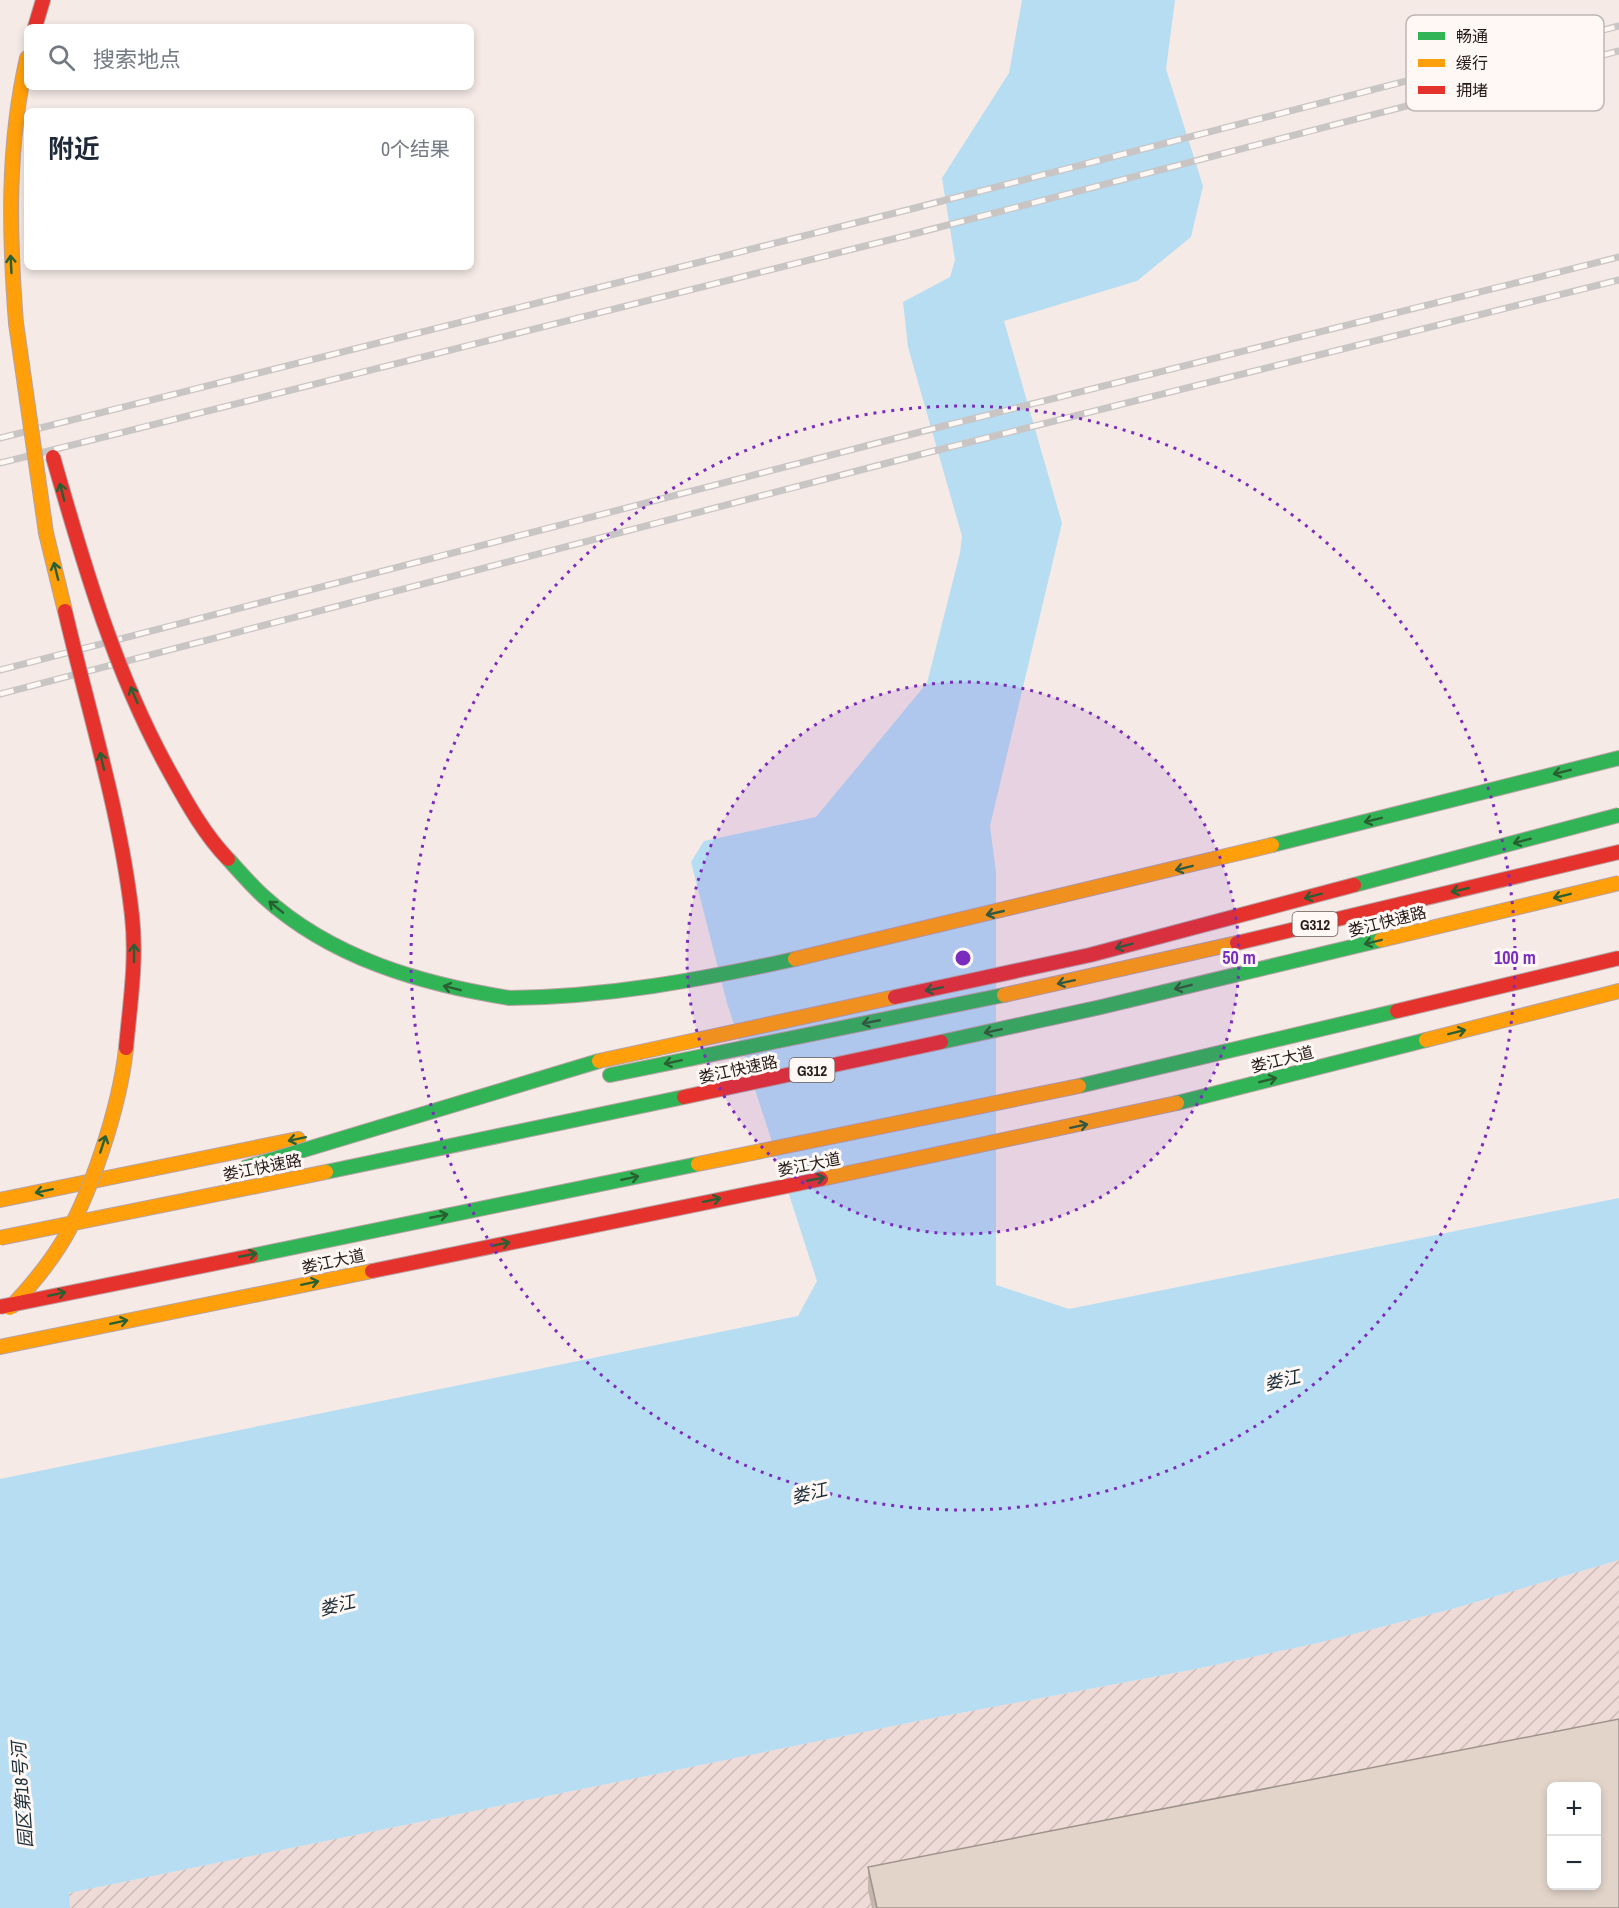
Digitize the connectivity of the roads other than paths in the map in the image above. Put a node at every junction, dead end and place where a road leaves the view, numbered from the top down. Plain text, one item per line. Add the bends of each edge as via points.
1 (43, 0) edge
2 (36, 24) edge
3 (24, 74) edge
4 (16, 323) junction
5 (1619, 758) edge
6 (1619, 815) edge
7 (1619, 852) edge
8 (1619, 883) edge
9 (1619, 958) edge
10 (1619, 991) edge
11 (225, 1174) dead end
12 (191, 1185) dead end
13 (0, 1200) edge
14 (67, 1223) junction
15 (0, 1238) edge
16 (0, 1307) edge
17 (0, 1319) edge
18 (0, 1347) edge

1 - 2 main road
4 -> 3 main road via 10,254 10,173
5 -> 4 main road, bridge via 1081,894 734,971 575,996 510,998 461,990 366,960 325,940 263,896 214,842 191,809 153,740 112,646 71,523
17 -> 4 main road, bridge via 60,1246 92,1178 124,1065 134,965 132,916 119,838 46,533
6 -> 11 main road, bridge via 1090,955 576,1066
7 -> 13 main road, G312 via 1097,976
8 -> 14 main road, 娄江快速路 / G312, bridge via 1101,1007 604,1115
16 -> 9 main road, bridge via 1120,1078
18 -> 10 main road, 娄江大道 via 1126,1116
12 - 14 main road, bridge
14 - 15 main road, 娄江快速路 / G312, bridge

